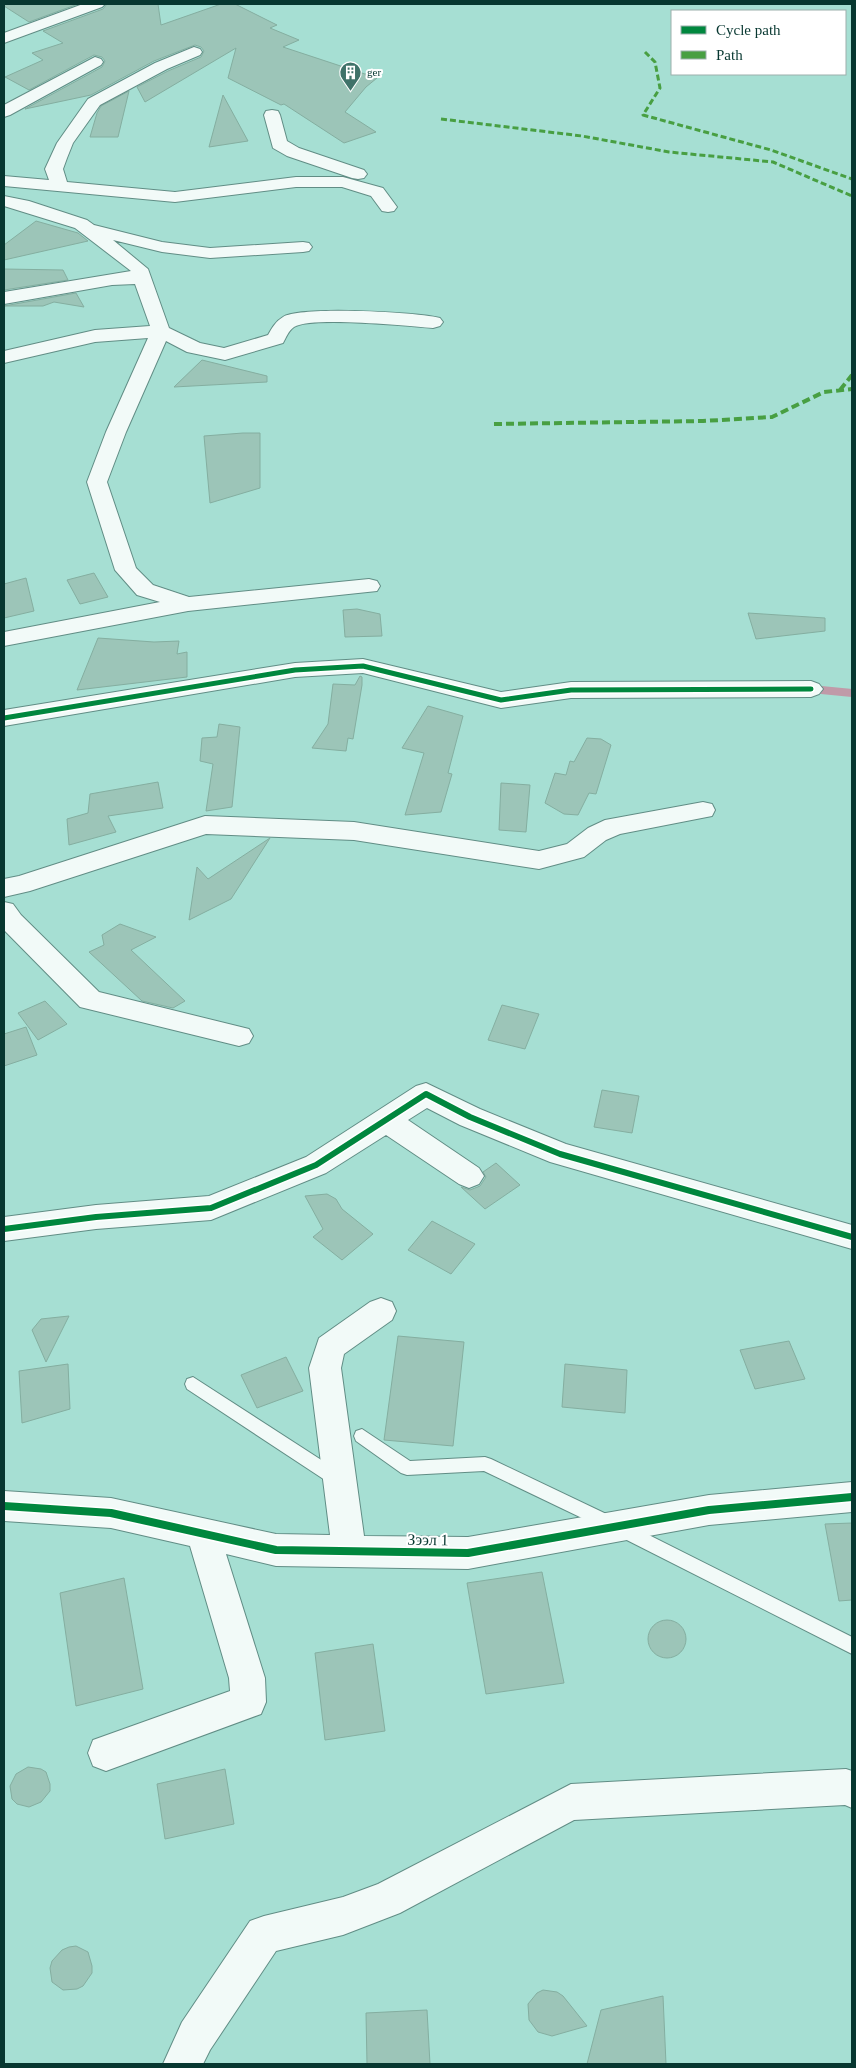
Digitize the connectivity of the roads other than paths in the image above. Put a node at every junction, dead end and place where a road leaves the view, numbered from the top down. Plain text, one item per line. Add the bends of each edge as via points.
1 (97, 4) edge
2 (4, 38) edge
3 (194, 52) dead end
4 (95, 62) dead end
5 (4, 112) edge
6 (272, 115) dead end
7 (4, 181) edge
8 (57, 186) junction
9 (377, 192) junction
10 (4, 201) edge
11 (388, 207) dead end
12 (87, 228) junction
13 (302, 247) dead end
14 (142, 278) junction
15 (4, 298) edge
16 (433, 322) dead end
17 (161, 331) junction
18 (4, 357) edge
19 (369, 586) dead end
20 (188, 604) junction
21 (4, 639) edge
22 (812, 690) dead end
23 (4, 718) edge
24 (703, 810) dead end
25 (4, 888) edge
26 (6, 919) edge
27 (238, 1036) dead end
28 (386, 1120) junction
29 (469, 1176) dead end
30 (4, 1230) edge
31 (852, 1237) edge
32 (381, 1311) dead end
33 (193, 1384) dead end
34 (362, 1436) dead end
35 (340, 1481) junction
36 (852, 1496) edge
37 (4, 1506) edge
38 (616, 1526) junction
39 (203, 1534) junction
40 (349, 1552) junction
41 (852, 1646) edge
42 (106, 1753) dead end
43 (852, 1790) edge
44 (183, 2064) edge

1 - 2 street
3 - 8 street via 94,102 58,158 54,169
4 - 5 street
6 - 9 street via 279,144 293,152 374,179 385,186
7 - 8 street
8 - 9 street via 193,196 296,182 343,182
9 - 11 street
10 - 12 street
12 - 13 street via 162,247 210,254
12 - 14 street via 139,269
14 - 15 street via 112,279
14 - 17 street
16 - 17 street via 333,316 290,321 276,339 225,354 194,348
17 - 18 street via 95,336
17 - 20 street via 97,482 126,570 145,590
19 - 20 street
20 - 21 street
22 - 23 street via 571,690 501,700 363,666 295,670
24 - 25 street via 614,826 575,851 538,860 354,831 205,825
26 - 27 street via 90,1000
28 - 29 street
28 - 30 street via 316,1165 211,1208 96,1217
28 - 31 street via 426,1094 470,1117 560,1154
32 - 35 street via 330,1347 325,1368
33 - 35 lane
34 - 38 lane via 407,1468 485,1464
35 - 40 street
36 - 38 street, Зээл 1 via 709,1510
37 - 39 street, Зээл 1 via 111,1513
38 - 40 street, Зээл 1 via 468,1553
38 - 41 lane
39 - 40 street, Зээл 1 via 276,1550
39 - 42 street via 247,1678 248,1702
43 - 44 street via 846,1787 571,1802 386,1900 343,1916 264,1935 196,2036

